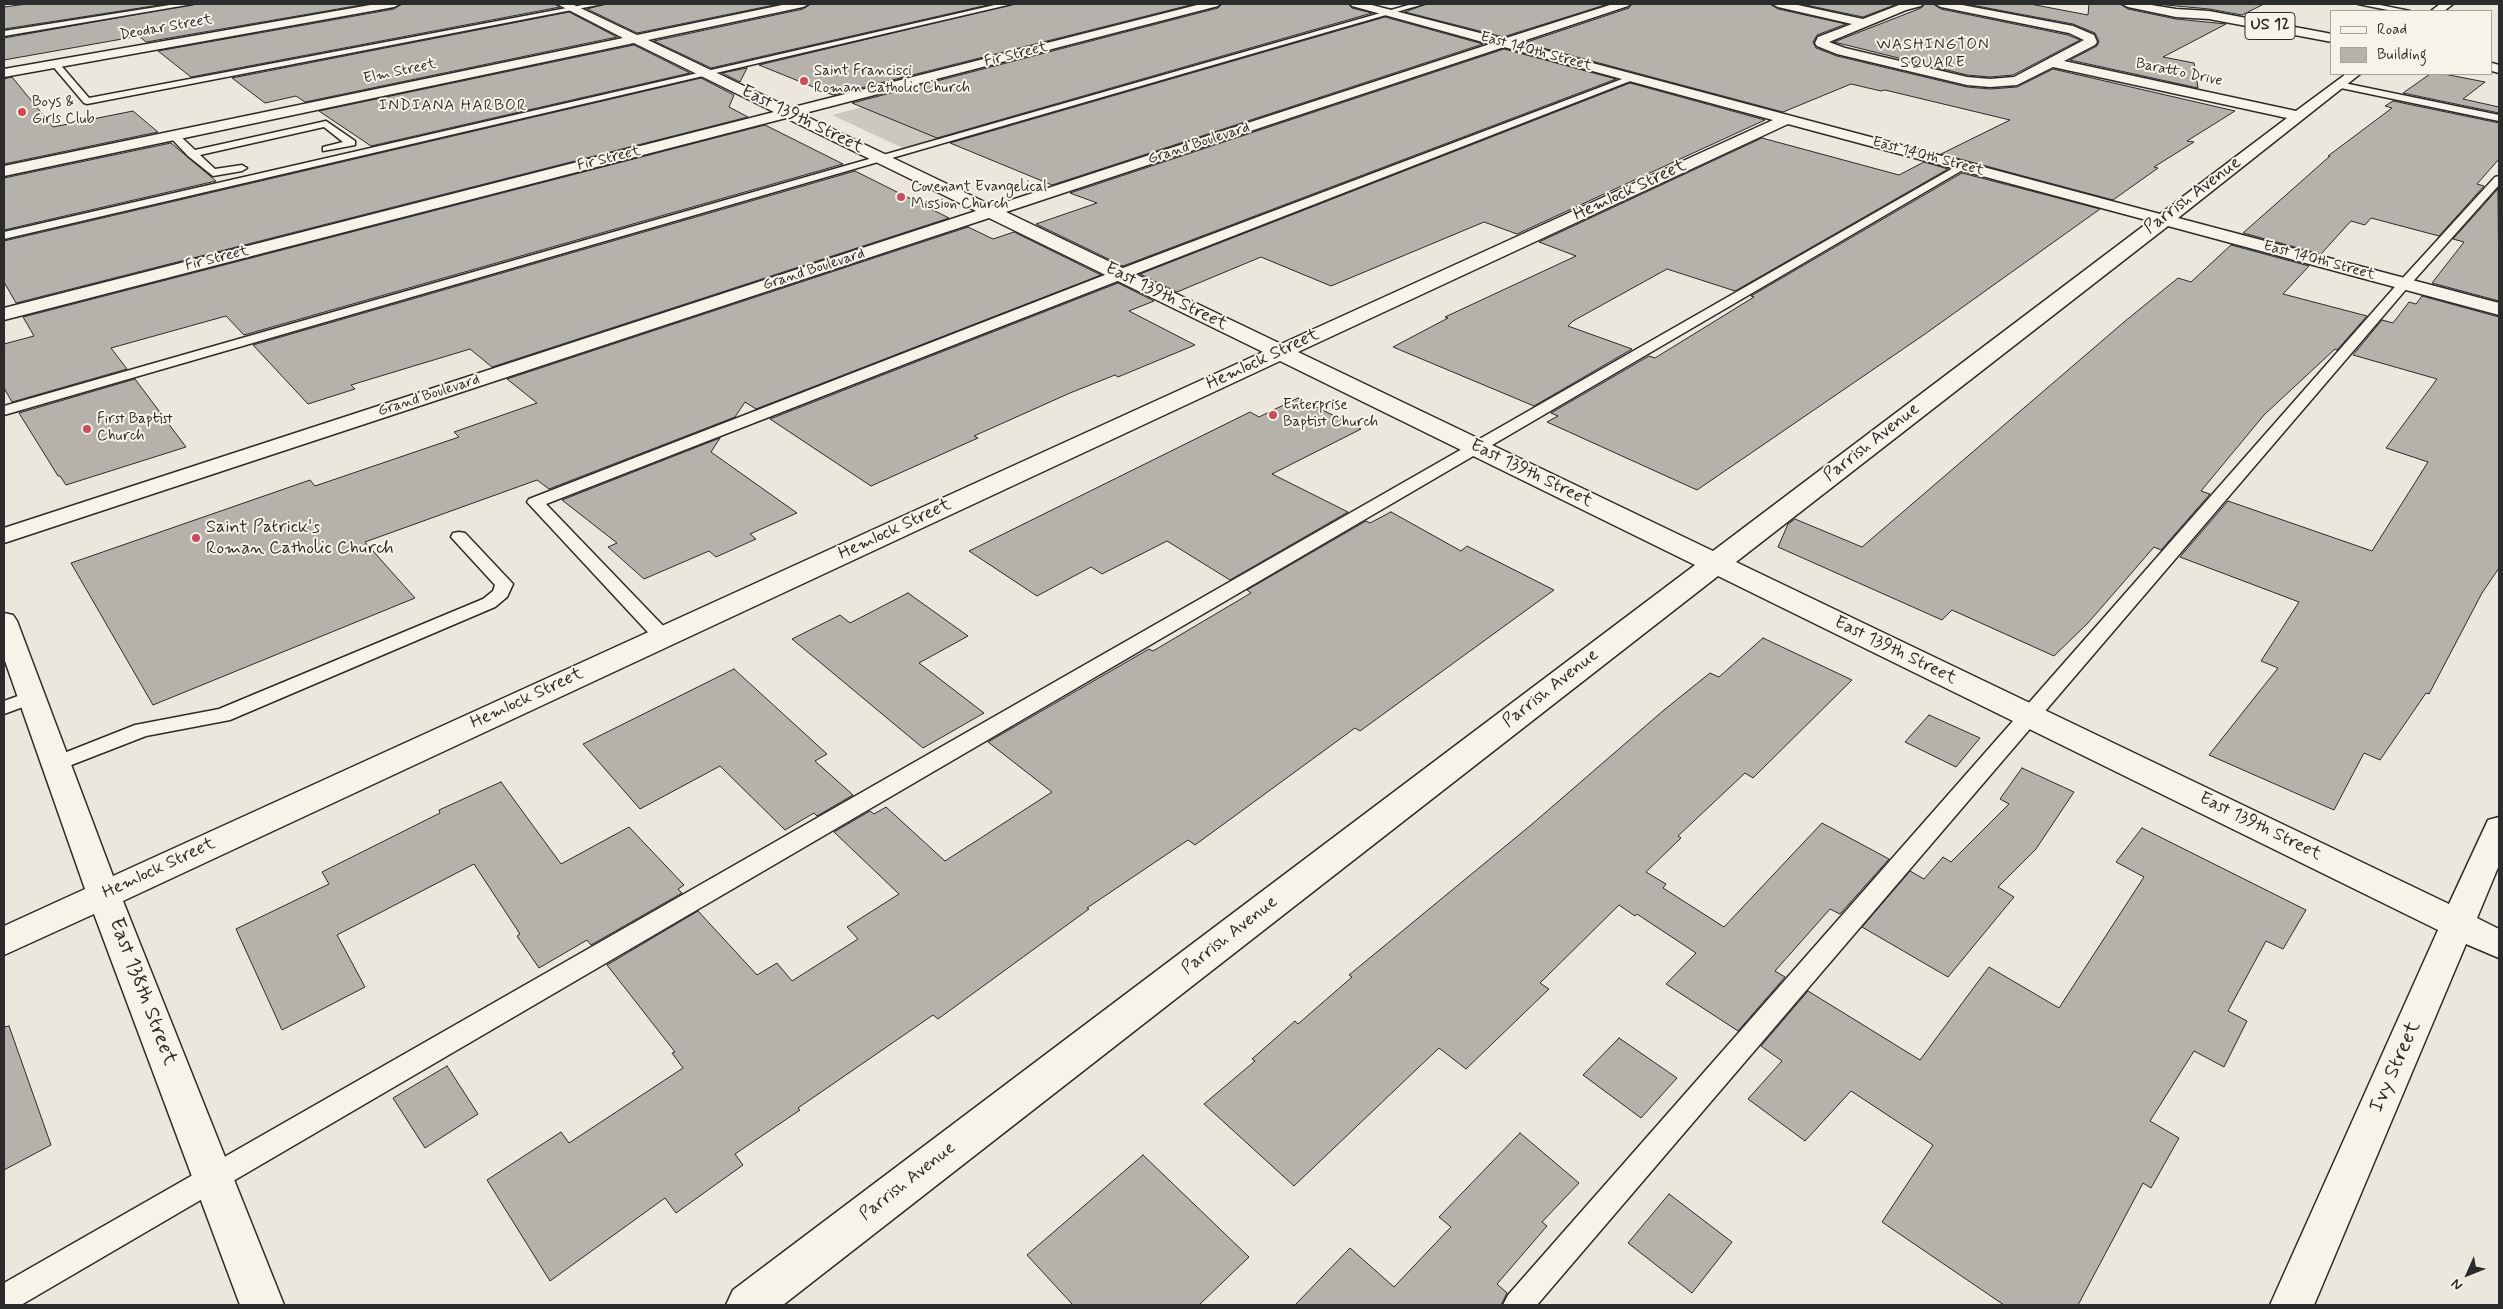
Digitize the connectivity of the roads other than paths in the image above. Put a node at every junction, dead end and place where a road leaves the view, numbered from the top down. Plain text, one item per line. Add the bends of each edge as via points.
1 (189, 4) edge
2 (394, 4) edge
3 (599, 4) edge
4 (804, 4) edge
5 (1008, 4) edge
6 (1214, 4) edge
7 (1356, 4) edge
8 (1420, 4) edge
9 (1624, 4) edge
10 (1778, 4) edge
11 (1805, 4) edge
12 (1917, 4) edge
13 (1941, 4) edge
14 (2128, 4) edge
15 (2172, 4) edge
16 (2362, 4) edge
17 (568, 6) edge
18 (2400, 10) edge
19 (1389, 13) junction
20 (2209, 15) junction
21 (1870, 20) junction
22 (4, 34) edge
23 (2330, 38) edge
24 (634, 39) junction
25 (1505, 44) junction
26 (2058, 60) junction
27 (55, 64) junction
28 (4, 73) edge
29 (706, 73) junction
30 (1633, 78) junction
31 (2347, 79) edge
32 (788, 113) junction
33 (2304, 113) junction
34 (2499, 118) edge
35 (1786, 119) junction
36 (174, 136) junction
37 (314, 152) dead end
38 (192, 154) junction
39 (881, 158) junction
40 (250, 166) dead end
41 (1962, 166) junction
42 (4, 171) edge
43 (2499, 179) edge
44 (991, 212) junction
45 (2162, 219) junction
46 (4, 236) edge
47 (1119, 274) junction
48 (2404, 284) junction
49 (2499, 309) edge
50 (4, 314) edge
51 (1279, 352) junction
52 (4, 411) edge
53 (1474, 447) junction
54 (4, 536) edge
55 (459, 537) dead end
56 (1715, 563) junction
57 (4, 621) edge
58 (663, 637) junction
59 (18, 702) edge
60 (2030, 716) junction
61 (56, 764) junction
62 (2499, 828) edge
63 (104, 895) junction
64 (2458, 924) junction
65 (4, 941) edge
66 (2499, 944) edge
67 (213, 1179) junction
68 (4, 1299) edge
69 (262, 1305) edge
70 (748, 1305) edge
71 (1518, 1305) edge
72 (2292, 1305) edge

1 - 22 lane
2 - 27 street, Deodar Street
3 - 17 lane
4 - 24 street, Elm Street
5 - 29 lane
6 - 32 street, Fir Street
7 - 19 street, East 140th Street
8 - 19 lane
9 - 25 street, Grand Boulevard
10 - 21 street
11 - 21 street
12 - 21 street
13 - 26 street via 2064,28 2090,38 2091,42
14 - 20 street, US 12
15 - 20 street, US 12 via 2191,7
16 - 18 lane
17 - 24 street, East 139th Street
17 - 27 lane via 87,101
19 - 25 street, East 140th Street
19 - 39 lane
20 - 23 street, US 12
21 - 26 street via 1821,43 1841,51 1967,81 1990,83 2017,81
24 - 29 street, East 139th Street
24 - 36 street, Elm Street
25 - 30 street, East 140th Street
25 - 44 street, Grand Boulevard
26 - 33 street, Baratto Drive
27 - 28 street, Deodar Street
29 - 32 street, East 139th Street
29 - 46 lane
30 - 35 street, East 140th Street
30 - 47 lane
31 - 33 street, Parrish Avenue
31 - 34 lane
32 - 39 street, East 139th Street
32 - 50 street, Fir Street
33 - 45 street, Parrish Avenue
35 - 41 street, East 140th Street
35 - 51 street, Hemlock Street
36 - 38 lane
36 - 42 street, Elm Street
37 - 38 lane via 351,144 326,124
38 - 40 lane via 213,173
39 - 44 street, East 139th Street
39 - 52 lane
41 - 45 street, East 140th Street
41 - 53 lane
43 - 48 lane
44 - 47 street, East 139th Street
44 - 54 street, Grand Boulevard
45 - 48 street, East 140th Street
45 - 56 street, Parrish Avenue
47 - 51 street, East 139th Street
47 - 58 lane via 535,502
48 - 49 street, East 140th Street
48 - 60 lane
51 - 53 street, East 139th Street
51 - 58 street, Hemlock Street
53 - 56 street, East 139th Street
53 - 67 lane
55 - 61 lane via 504,584 501,593 489,604 223,715 142,730
56 - 60 street, East 139th Street
56 - 70 street, Parrish Avenue
57 - 59 street, East 138th Street
58 - 63 street, Hemlock Street
59 - 61 street, East 138th Street
60 - 64 street, East 139th Street
60 - 71 lane
61 - 63 street, East 138th Street
62 - 64 street, Ivy Street
63 - 65 street, Hemlock Street
63 - 67 street, East 138th Street
64 - 66 street, East 139th Street
64 - 72 street, Ivy Street
67 - 68 lane
67 - 69 street, East 138th Street

